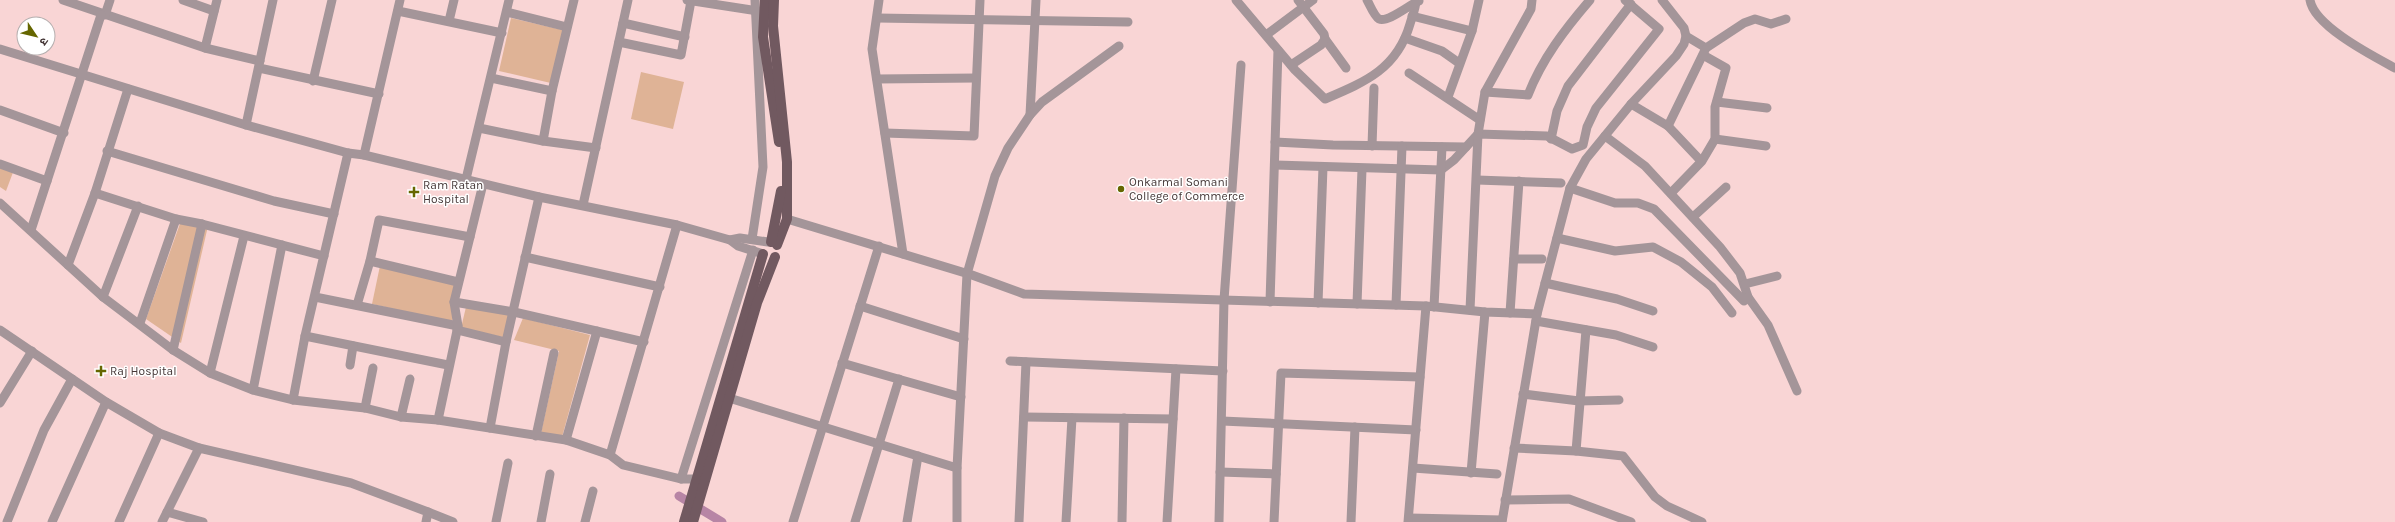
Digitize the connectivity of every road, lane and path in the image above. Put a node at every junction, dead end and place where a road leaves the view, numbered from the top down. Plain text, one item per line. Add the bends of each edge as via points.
1 (63, 0) edge
2 (110, 0) edge
3 (183, 0) edge
4 (217, 0) edge
5 (273, 0) edge
6 (332, 0) edge
7 (400, 0) edge
8 (454, 0) edge
9 (509, 0) edge
10 (574, 0) edge
11 (628, 0) edge
12 (689, 0) edge
13 (755, 0) edge
14 (764, 0) edge
15 (774, 0) edge
16 (879, 0) edge
17 (980, 0) edge
18 (1036, 0) edge
19 (1236, 0) edge
20 (1312, 0) edge
21 (1367, 0) edge
22 (1479, 0) edge
23 (1590, 0) edge
24 (1662, 0) edge
25 (2310, 0) edge
26 (1418, 1) edge
27 (1628, 2) edge
28 (84, 3) edge
29 (1301, 3) edge
30 (1532, 3) edge
31 (214, 11) junction
32 (398, 11) junction
33 (507, 12) junction
34 (763, 13) junction
35 (103, 15) junction
36 (1412, 16) junction
37 (877, 18) junction
38 (979, 20) junction
39 (1786, 20) dead end
40 (449, 21) junction
41 (1036, 22) junction
42 (1128, 22) dead end
43 (623, 23) junction
44 (567, 27) junction
45 (1472, 31) junction
46 (502, 33) junction
47 (1266, 35) junction
48 (1686, 36) junction
49 (684, 37) junction
50 (1405, 38) junction
51 (1325, 39) junction
52 (619, 42) junction
53 (1119, 46) dead end
54 (205, 48) junction
55 (0, 49) edge
56 (1278, 50) junction
57 (1704, 51) junction
58 (1459, 63) junction
59 (260, 65) junction
60 (1241, 65) dead end
61 (1291, 65) junction
62 (1346, 68) dead end
63 (2395, 68) edge
64 (1409, 73) dead end
65 (80, 75) junction
66 (491, 78) junction
67 (976, 78) junction
68 (877, 79) junction
69 (313, 81) junction
70 (1374, 88) dead end
71 (128, 89) junction
72 (552, 91) junction
73 (1486, 92) junction
74 (379, 94) junction
75 (1448, 97) junction
76 (1717, 102) junction
77 (1630, 104) junction
78 (1767, 108) dead end
79 (0, 110) edge
80 (1030, 115) junction
81 (1480, 120) junction
82 (246, 125) junction
83 (1668, 126) junction
84 (480, 128) junction
85 (64, 133) junction
86 (885, 133) junction
87 (1478, 134) junction
88 (1605, 136) junction
89 (1551, 138) junction
90 (1715, 139) junction
91 (543, 140) junction
92 (1275, 142) junction
93 (1372, 146) junction
94 (1402, 146) junction
95 (1766, 146) dead end
96 (1442, 147) junction
97 (1466, 147) junction
98 (596, 148) junction
99 (107, 151) junction
100 (348, 153) junction
101 (364, 154) junction
102 (1701, 161) junction
103 (0, 164) edge
104 (1275, 165) junction
105 (1323, 167) junction
106 (1362, 169) junction
107 (1401, 170) junction
108 (1441, 170) junction
109 (466, 180) junction
110 (1477, 180) junction
111 (47, 181) junction
112 (1519, 181) junction
113 (1561, 183) dead end
114 (483, 184) junction
115 (1726, 187) dead end
116 (1570, 188) junction
117 (94, 193) junction
118 (1671, 193) junction
119 (539, 197) junction
120 (0, 203) edge
121 (583, 205) junction
122 (138, 206) junction
123 (334, 214) junction
124 (1693, 217) junction
125 (176, 219) junction
126 (787, 219) junction
127 (202, 224) junction
128 (677, 226) junction
129 (31, 230) junction
130 (244, 236) junction
131 (470, 237) junction
132 (1557, 238) junction
133 (752, 239) junction
134 (730, 240) junction
135 (772, 243) junction
136 (282, 245) junction
137 (879, 246) junction
138 (758, 252) junction
139 (903, 254) junction
140 (324, 256) junction
141 (525, 257) junction
142 (775, 257) junction
143 (1514, 259) junction
144 (1542, 259) dead end
145 (370, 261) junction
146 (68, 265) junction
147 (967, 274) junction
148 (1777, 276) dead end
149 (458, 282) junction
150 (1545, 283) junction
151 (1745, 284) junction
152 (660, 287) junction
153 (103, 297) junction
154 (315, 297) junction
155 (1748, 297) junction
156 (1224, 300) junction
157 (454, 302) junction
158 (1270, 302) junction
159 (1318, 303) junction
160 (1357, 304) junction
161 (357, 305) junction
162 (1396, 305) junction
163 (860, 306) junction
164 (1430, 307) junction
165 (1470, 310) junction
166 (1653, 311) dead end
167 (514, 312) junction
168 (1485, 312) junction
169 (1510, 313) junction
170 (1732, 313) dead end
171 (1534, 316) junction
172 (140, 323) junction
173 (458, 328) junction
174 (0, 330) edge
175 (1586, 330) junction
176 (597, 331) junction
177 (305, 336) junction
178 (726, 336) junction
179 (964, 339) junction
180 (737, 340) junction
181 (506, 342) junction
182 (644, 342) junction
183 (353, 346) junction
184 (1653, 347) dead end
185 (173, 350) junction
186 (32, 351) junction
187 (554, 353) dead end
188 (1010, 362) dead end
189 (1026, 362) junction
190 (842, 363) junction
191 (350, 365) dead end
192 (448, 365) junction
193 (373, 368) dead end
194 (1176, 369) junction
195 (1223, 371) junction
196 (210, 373) junction
197 (1420, 377) junction
198 (72, 379) junction
199 (410, 379) dead end
200 (899, 379) junction
201 (252, 390) junction
202 (1797, 391) dead end
203 (1523, 394) junction
204 (961, 397) junction
205 (729, 398) junction
206 (293, 400) junction
207 (1619, 400) dead end
208 (1579, 401) junction
209 (106, 402) junction
210 (0, 403) edge
211 (365, 408) junction
212 (401, 417) junction
213 (1024, 417) junction
214 (1072, 418) junction
215 (1124, 418) junction
216 (1173, 419) junction
217 (438, 420) junction
218 (1222, 421) junction
219 (1279, 424) junction
220 (822, 427) junction
221 (1355, 427) junction
222 (490, 428) junction
223 (1416, 430) junction
224 (159, 433) junction
225 (536, 436) junction
226 (566, 440) junction
227 (879, 444) junction
228 (199, 448) junction
229 (1514, 448) junction
230 (1576, 451) junction
231 (610, 455) junction
232 (918, 456) junction
233 (508, 463) dead end
234 (957, 468) junction
235 (1413, 468) junction
236 (1220, 472) junction
237 (1472, 473) junction
238 (550, 474) dead end
239 (1276, 474) junction
240 (1497, 474) dead end
241 (681, 479) junction
242 (694, 482) junction
243 (593, 491) dead end
244 (1506, 500) junction
245 (167, 512) junction
246 (428, 512) junction
247 (1408, 520) edge
248 (1472, 521) edge
249 (1498, 521) edge
250 (7, 522) edge
251 (52, 522) edge
252 (119, 522) edge
253 (162, 522) edge
254 (203, 522) edge
255 (426, 522) edge
256 (453, 522) edge
257 (496, 522) edge
258 (541, 522) edge
259 (585, 522) edge
260 (684, 522) edge
261 (693, 522) edge
262 (793, 522) edge
263 (855, 522) edge
264 (907, 522) edge
265 (957, 522) edge
266 (1019, 522) edge
267 (1066, 522) edge
268 (1122, 522) edge
269 (1167, 522) edge
270 (1219, 522) edge
271 (1274, 522) edge
272 (1351, 522) edge
273 (1631, 522) edge
274 (1702, 522) edge

1 - 28 street
2 - 35 street
3 - 31 street
4 - 31 street
5 - 59 street
6 - 69 street
7 - 32 street
8 - 40 street
9 - 33 street
10 - 44 street
11 - 43 street
12 - 34 street
12 - 49 street
13 - 34 street
14 - 34 main road
15 - 34 main road
16 - 37 street
17 - 38 street
18 - 41 street
19 - 47 street
20 - 29 street
21 - 26 street via 1376,16 1382,19 1390,18
22 - 45 street
23 - 73 street via 1563,31 1536,73 1528,95
24 - 48 street via 1684,28
25 - 63 street via 2314,11 2328,25
26 - 36 street
27 - 89 street via 1568,86
27 - 89 street via 1659,29 1596,108 1587,127 1583,145 1572,149
28 - 35 street
29 - 47 street
29 - 51 street
30 - 73 street
31 - 54 street
32 - 40 street
32 - 74 street
33 - 44 street
33 - 46 street
34 - 126 main road via 787,162
34 - 133 street via 763,167
34 - 135 main road via 763,37 782,163 780,201
35 - 54 street
35 - 65 street
36 - 45 street
36 - 50 street
37 - 38 street
37 - 68 street via 872,49
38 - 41 street
38 - 67 street
39 - 57 street via 1771,24 1750,21
40 - 46 street
41 - 42 street
41 - 80 street
43 - 49 street
43 - 52 street
44 - 72 street
45 - 58 street
46 - 66 street
47 - 56 street
48 - 57 street
48 - 77 street via 1676,56
49 - 52 street via 681,55
50 - 58 street via 1442,51
50 - 61 street via 1397,55 1365,82 1325,99
51 - 61 street via 1321,45
51 - 62 street
52 - 98 street
53 - 80 street via 1042,102
54 - 59 street
55 - 65 street
56 - 61 street
56 - 92 street
57 - 76 street via 1726,68
57 - 83 street
58 - 75 street
59 - 69 street
59 - 82 street
60 - 156 street
64 - 75 street
65 - 71 street
65 - 85 street
66 - 72 street
66 - 84 street
67 - 68 street
67 - 86 street via 974,136
68 - 86 street
69 - 74 street
70 - 93 street
71 - 82 street
71 - 99 street
72 - 91 street
73 - 81 street
74 - 101 street
75 - 81 street
76 - 78 street
76 - 90 street
77 - 83 street
77 - 88 street
79 - 85 street
80 - 147 street via 1008,148 995,176
81 - 87 street
82 - 100 street
83 - 102 street
84 - 91 street
84 - 109 street
85 - 111 street
86 - 139 street
87 - 89 street
87 - 97 street
87 - 110 street
88 - 116 street via 1586,159
88 - 118 street via 1645,166
90 - 95 street
90 - 102 street
91 - 98 street
92 - 93 street
92 - 104 street
93 - 94 street
94 - 96 street
94 - 107 street
96 - 97 street
96 - 108 street
97 - 108 street
98 - 121 street
99 - 117 street
99 - 123 street via 274,201
100 - 101 street
100 - 123 street
101 - 109 street
102 - 118 street
103 - 111 street
104 - 105 street
104 - 158 street
105 - 106 street
105 - 159 street
106 - 107 street
106 - 160 street
107 - 108 street
107 - 162 street
108 - 164 street
109 - 114 street
110 - 112 street
110 - 165 street
111 - 129 street
112 - 113 street
112 - 143 street
114 - 119 street
114 - 131 street
115 - 124 street
116 - 132 street
116 - 155 street via 1615,203 1638,203 1654,209 1744,301
117 - 122 street
117 - 146 street
118 - 124 street
119 - 121 street
119 - 141 street
120 - 129 street
121 - 128 street
122 - 125 street
122 - 153 street
123 - 140 street
124 - 151 street via 1720,247 1740,273
125 - 127 street
125 - 172 street
126 - 135 main road
126 - 137 street
127 - 130 street
127 - 185 street
128 - 134 street
128 - 152 street
129 - 146 street
130 - 136 street
130 - 196 street
131 - 145 street via 379,220
131 - 149 street
132 - 150 street
132 - 170 street via 1615,251 1653,247 1681,262 1712,287
133 - 134 street
133 - 135 street
134 - 138 street via 738,246
135 - 138 main road via 763,246
135 - 142 main road via 778,251
136 - 140 street
136 - 201 street
137 - 139 street
137 - 163 street
138 - 142 main road via 768,258
138 - 178 street
138 - 180 main road
139 - 147 street
140 - 154 street
141 - 152 street
141 - 167 street
142 - 205 main road
143 - 144 street
143 - 169 street
145 - 149 street
145 - 161 street
146 - 153 street
147 - 156 street via 1024,294
147 - 179 street
148 - 151 street
149 - 157 street
150 - 166 street via 1617,299
150 - 171 street
151 - 155 street
152 - 182 street
153 - 172 street
154 - 161 street
154 - 177 street
155 - 202 street via 1768,325
156 - 158 street
156 - 195 street
157 - 167 street
157 - 173 street
158 - 159 street
159 - 160 street
160 - 162 street
161 - 173 street
162 - 164 street
163 - 179 street
163 - 190 street
164 - 165 street
164 - 197 street
165 - 168 street
167 - 176 street
167 - 181 street
168 - 169 street
168 - 237 street
169 - 171 street
171 - 175 street
171 - 203 street
172 - 185 street
173 - 181 street
173 - 192 street
174 - 186 street
175 - 184 street via 1616,335
175 - 208 street
176 - 182 street
176 - 226 street
177 - 183 street
177 - 206 street
178 - 180 street
178 - 241 street
179 - 204 street
180 - 242 main road
181 - 222 street
182 - 231 street
183 - 191 street
183 - 192 street
185 - 196 street
186 - 198 street
186 - 210 street
187 - 225 street
188 - 189 street
189 - 194 street
189 - 213 street
190 - 200 street
190 - 220 street
192 - 217 street
193 - 211 street
194 - 195 street
194 - 216 street
195 - 218 street
196 - 201 street
197 - 219 street via 1281,373
197 - 223 street
198 - 209 street
198 - 250 street via 44,430
199 - 212 street
200 - 204 street
200 - 227 street
201 - 206 street
203 - 208 street
203 - 229 street
204 - 234 street
205 - 220 street
205 - 261 main road
206 - 211 street
207 - 208 street
208 - 230 street
209 - 224 street
209 - 251 street
211 - 212 street
212 - 217 street
213 - 214 street
213 - 266 street
214 - 215 street
214 - 267 street
215 - 216 street
215 - 268 street
216 - 269 street
217 - 222 street
218 - 219 street
218 - 236 street
219 - 221 street
219 - 239 street
220 - 227 street
220 - 262 street
221 - 223 street
221 - 272 street
222 - 225 street
223 - 235 street
224 - 228 street
224 - 252 street
225 - 226 street
226 - 231 street
227 - 232 street
227 - 263 street
228 - 245 street
228 - 246 street via 351,483
229 - 230 street
229 - 244 street
230 - 274 street via 1623,456 1655,497 1667,506
231 - 241 street via 623,465
232 - 234 street
232 - 264 street
233 - 257 street
234 - 265 street
235 - 237 street
235 - 247 street
236 - 239 street
236 - 270 street
237 - 240 street
238 - 258 street
239 - 271 street
241 - 242 street
242 - 260 main road
243 - 259 street
244 - 249 street
244 - 273 street via 1569,499
245 - 253 street
245 - 254 street
246 - 255 street
246 - 256 street
247 - 248 street
248 - 249 street

